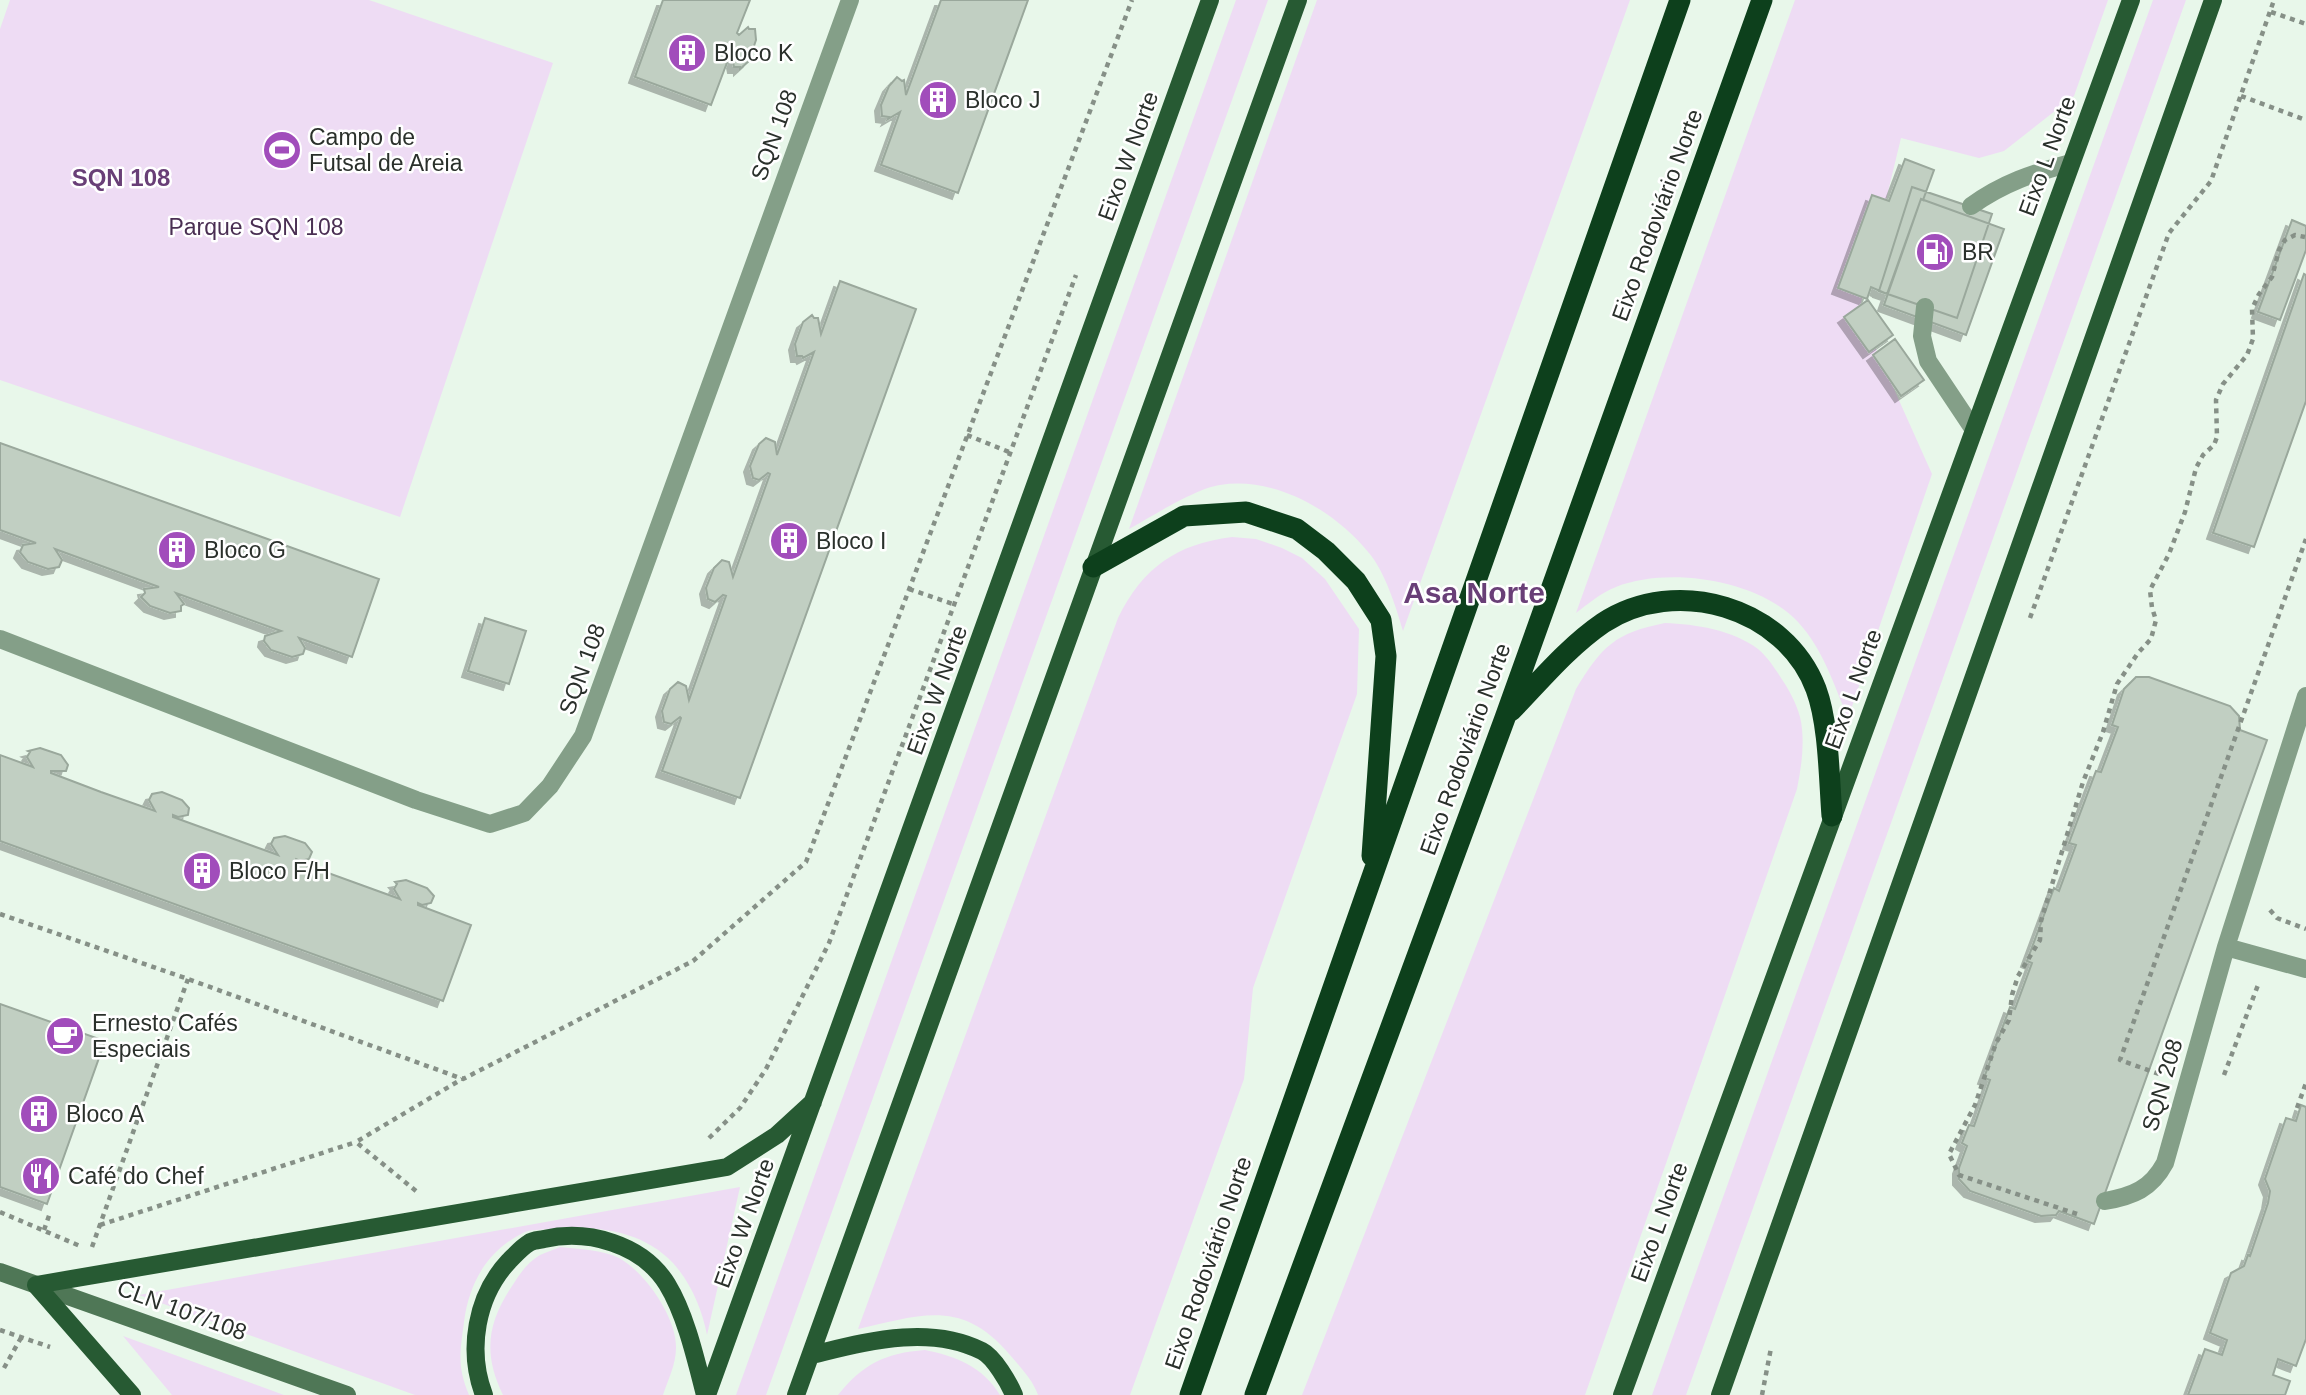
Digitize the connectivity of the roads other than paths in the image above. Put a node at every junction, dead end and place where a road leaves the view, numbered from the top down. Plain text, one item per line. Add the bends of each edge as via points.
1 (850, 0) edge
2 (1210, 0) edge
3 (1298, 0) edge
4 (1680, 0) edge
5 (1762, 0) edge
6 (2131, 0) edge
7 (2213, 0) edge
8 (2071, 163) junction
9 (1971, 206) dead end
10 (1926, 307) dead end
11 (1974, 430) junction
12 (1093, 567) junction
13 (0, 639) edge
14 (2306, 696) edge
15 (1505, 718) junction
16 (2302, 721) edge
17 (1832, 816) junction
18 (1370, 882) junction
19 (2226, 947) junction
20 (2306, 970) edge
21 (816, 1099) junction
22 (2105, 1201) road end
23 (0, 1272) edge
24 (36, 1284) junction
25 (811, 1355) junction
26 (132, 1395) edge
27 (347, 1395) edge
28 (484, 1395) edge
29 (706, 1395) edge
30 (796, 1395) edge
31 (1014, 1395) edge
32 (1190, 1395) edge
33 (1255, 1395) edge
34 (1622, 1395) edge
35 (1720, 1395) edge

1 - 13 street, SQN 108 via 583,736 550,786 524,813 490,824 416,800
2 - 21 main road, Eixo W Norte
3 - 12 main road
4 - 18 highway, Eixo Rodoviário Norte
5 - 15 highway, Eixo Rodoviário Norte
6 - 8 main road, Eixo L Norte
7 - 35 main road
8 - 9 street via 2023,176
8 - 11 main road, Eixo L Norte
10 - 11 street via 1922,336 1928,361
11 - 17 main road, Eixo L Norte
12 - 18 highway via 1184,516 1246,512 1297,529 1356,581 1381,620 1386,656
12 - 25 main road
14 - 16 street, SQN 208
15 - 17 highway via 1567,653 1604,623 1635,607 1676,601 1728,607 1753,616 1777,634 1809,673 1823,721
15 - 33 highway, Eixo Rodoviário Norte
16 - 19 street, SQN 208
17 - 34 main road, Eixo L Norte
18 - 32 highway, Eixo Rodoviário Norte
19 - 20 street
19 - 22 street, SQN 208 via 2165,1163 2146,1189
21 - 24 main road via 777,1135 727,1167
21 - 29 main road, Eixo W Norte
23 - 24 street, CLN 107/108
24 - 26 main road
24 - 27 street, CLN 107/108
25 - 30 main road
25 - 31 main road via 872,1340 936,1337 985,1352
28 - 29 main road via 475,1361 477,1325 497,1273 530,1242 582,1235 619,1244 641,1256 667,1284

